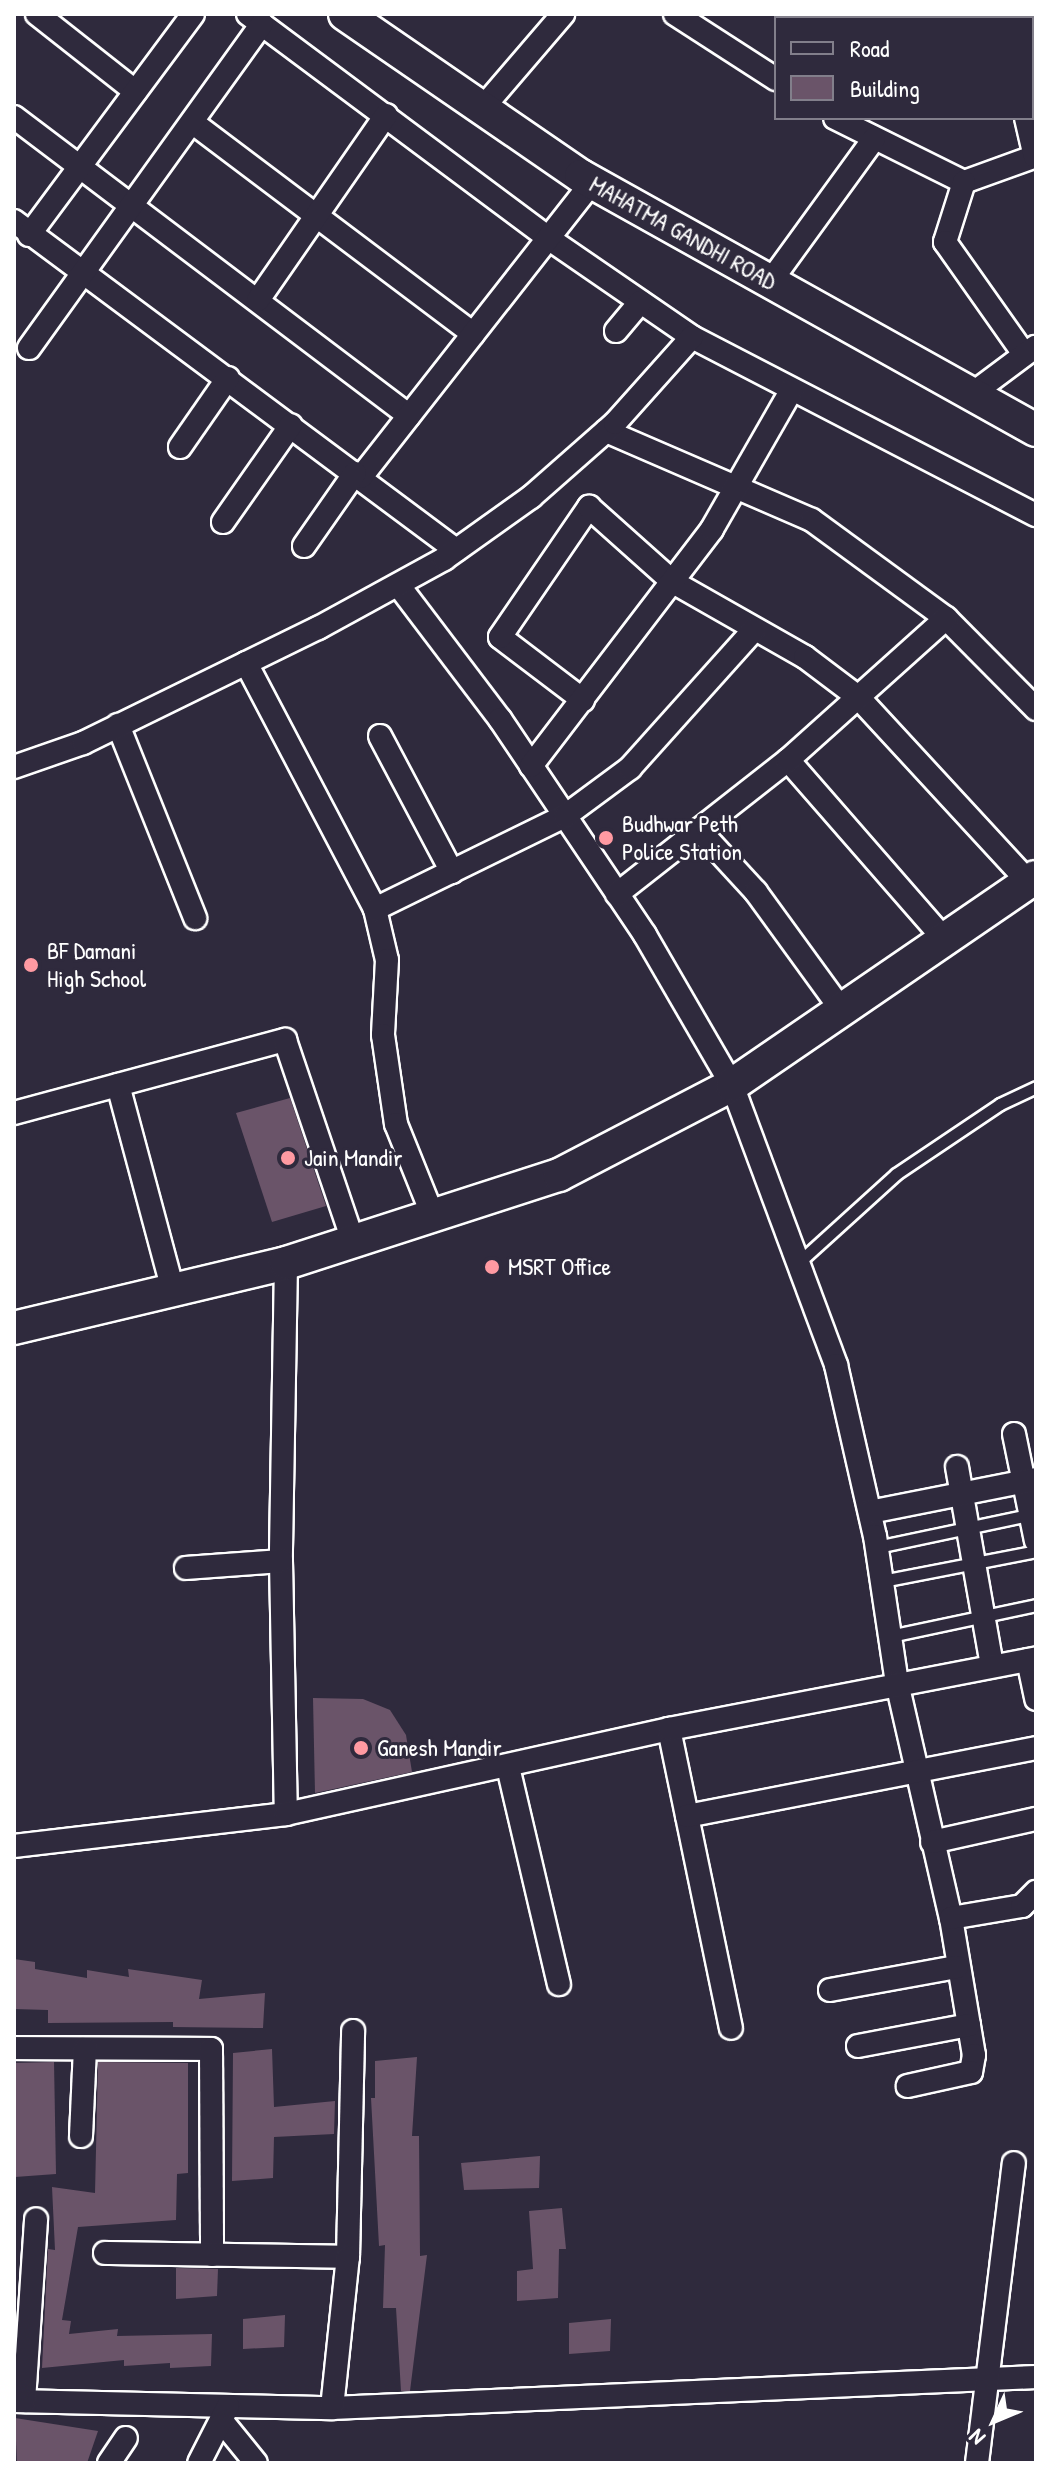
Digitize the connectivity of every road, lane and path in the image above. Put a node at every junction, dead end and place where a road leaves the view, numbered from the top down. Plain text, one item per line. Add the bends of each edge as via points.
1 (37, 14) edge
2 (193, 14) edge
3 (345, 14) edge
4 (563, 14) edge
5 (675, 14) edge
6 (255, 19) edge
7 (774, 78) edge
8 (135, 91) junction
9 (480, 111) junction
10 (386, 115) junction
11 (14, 117) edge
12 (839, 120) edge
13 (1026, 120) edge
14 (192, 122) junction
15 (874, 139) junction
16 (1035, 156) edge
17 (80, 165) junction
18 (592, 182) junction
19 (964, 182) junction
20 (133, 204) junction
21 (316, 216) junction
22 (21, 228) edge
23 (548, 238) junction
24 (83, 274) junction
25 (770, 282) junction
26 (258, 300) junction
27 (640, 302) junction
28 (616, 331) dead end
29 (473, 334) junction
30 (692, 337) junction
31 (29, 348) dead end
32 (1030, 350) edge
33 (228, 378) junction
34 (791, 391) junction
35 (972, 394) junction
36 (409, 416) junction
37 (291, 425) junction
38 (1036, 430) edge
39 (606, 431) junction
40 (180, 447) dead end
41 (358, 475) junction
42 (737, 485) junction
43 (1036, 515) edge
44 (223, 522) dead end
45 (304, 546) dead end
46 (456, 550) junction
47 (673, 582) junction
48 (399, 586) junction
49 (946, 618) junction
50 (754, 630) junction
51 (246, 663) junction
52 (858, 697) junction
53 (583, 700) junction
54 (1036, 709) edge
55 (118, 725) junction
56 (380, 736) dead end
57 (788, 760) junction
58 (531, 766) junction
59 (14, 767) edge
60 (565, 816) junction
61 (699, 830) junction
62 (452, 872) junction
63 (1033, 879) edge
64 (617, 894) junction
65 (375, 909) junction
66 (195, 918) dead end
67 (947, 942) junction
68 (844, 1013) junction
69 (118, 1085) junction
70 (732, 1085) junction
71 (1036, 1087) edge
72 (14, 1113) edge
73 (433, 1216) junction
74 (353, 1241) junction
75 (286, 1263) junction
76 (798, 1263) junction
77 (173, 1290) junction
78 (14, 1328) edge
79 (1014, 1434) dead end
80 (957, 1467) dead end
81 (1030, 1480) edge
82 (962, 1493) junction
83 (870, 1512) junction
84 (1033, 1513) edge
85 (968, 1527) junction
86 (1036, 1541) edge
87 (877, 1547) junction
88 (1036, 1551) edge
89 (281, 1561) junction
90 (974, 1563) junction
91 (186, 1568) dead end
92 (882, 1581) junction
93 (1036, 1605) edge
94 (983, 1616) junction
95 (890, 1636) junction
96 (1032, 1659) edge
97 (992, 1666) junction
98 (897, 1683) junction
99 (1036, 1699) edge
100 (669, 1729) junction
101 (1036, 1748) edge
102 (508, 1767) junction
103 (916, 1775) junction
104 (286, 1814) junction
105 (687, 1816) junction
106 (1036, 1819) edge
107 (932, 1842) junction
108 (14, 1846) edge
109 (1036, 1892) edge
110 (951, 1918) junction
111 (957, 1967) junction
112 (559, 1984) dead end
113 (830, 1990) dead end
114 (969, 2025) junction
115 (731, 2028) dead end
116 (353, 2031) dead end
117 (858, 2046) dead end
118 (14, 2048) edge
119 (85, 2049) junction
120 (908, 2086) dead end
121 (81, 2136) dead end
122 (1014, 2163) dead end
123 (36, 2219) dead end
124 (105, 2253) dead end
125 (212, 2255) junction
126 (348, 2257) junction
127 (1036, 2377) edge
128 (987, 2379) junction
129 (19, 2401) edge
130 (332, 2408) junction
131 (224, 2413) junction
132 (126, 2438) dead end
133 (109, 2463) edge
134 (199, 2463) edge
135 (256, 2463) edge
136 (977, 2463) edge

1 - 8 street
2 - 8 street
3 - 9 main road, MAHATMA GANDHI ROAD
4 - 9 street
5 - 7 street
6 - 10 street
6 - 14 street
8 - 17 street
9 - 18 main road, MAHATMA GANDHI ROAD
10 - 21 street
10 - 23 street
11 - 17 street
12 - 15 street
13 - 16 street
14 - 20 street
14 - 21 street
15 - 19 street
15 - 25 street
16 - 19 street
17 - 20 street
17 - 22 street
18 - 23 street
18 - 25 main road, MAHATMA GANDHI ROAD
19 - 32 street via 945,242
20 - 24 street
20 - 26 street
21 - 26 street
21 - 29 street
22 - 24 street
23 - 27 street
23 - 29 street
24 - 31 street
24 - 33 street
25 - 35 main road, MAHATMA GANDHI ROAD
26 - 36 street
27 - 28 street
27 - 30 street
29 - 36 street
30 - 34 street
30 - 39 street
32 - 35 street
33 - 37 street
33 - 40 street
34 - 42 street
34 - 43 street
35 - 38 main road, MAHATMA GANDHI ROAD
36 - 41 street
37 - 41 street
37 - 44 street
39 - 42 street
39 - 46 street via 531,497
41 - 45 street
41 - 46 street
42 - 47 street
42 - 49 street via 812,520
46 - 48 street
47 - 50 street
47 - 53 street
47 - 53 street via 589,507 500,637
48 - 51 street
48 - 58 street
49 - 52 street
49 - 54 street
50 - 52 street via 805,657
50 - 60 street via 630,768
51 - 55 street
51 - 65 street
52 - 57 street
52 - 63 street
53 - 58 street
55 - 59 street
55 - 66 street
56 - 62 street
57 - 61 street
57 - 67 street
58 - 60 street
60 - 62 street
60 - 64 street
61 - 64 street
61 - 68 street via 756,892
62 - 65 street
63 - 67 main road
64 - 70 street
65 - 73 street via 387,960 383,1035 396,1124
67 - 68 main road
68 - 70 main road
69 - 72 street
69 - 74 street via 285,1040
69 - 77 street
70 - 73 main road via 559,1175
70 - 76 street
71 - 76 lane via 1000,1104 896,1174
73 - 74 main road
74 - 75 main road
75 - 77 main road
75 - 89 street
76 - 83 street via 836,1365
77 - 78 main road
79 - 81 street
80 - 82 street
81 - 82 street
81 - 84 street
82 - 83 street
82 - 85 street
83 - 87 street
84 - 85 lane
84 - 86 street
85 - 87 lane
85 - 90 street
87 - 92 street
88 - 90 lane
89 - 91 street
89 - 104 street
90 - 92 lane
90 - 94 street
92 - 95 street
93 - 94 lane
94 - 95 lane
94 - 97 street
95 - 98 street
96 - 97 street
96 - 99 street
97 - 98 street
98 - 100 street
98 - 103 street
100 - 102 street
100 - 105 street
101 - 103 street
102 - 104 street
102 - 112 street
103 - 105 street
103 - 107 street
104 - 108 street
105 - 115 street
106 - 107 street
107 - 110 street
109 - 110 street via 1022,1906
110 - 111 street
111 - 113 street
111 - 114 street
114 - 117 street
114 - 120 street via 971,2072
116 - 126 street
118 - 119 street
119 - 121 street
119 - 125 street via 211,2049
122 - 128 street
123 - 129 street
124 - 125 street
125 - 126 street
126 - 130 street
127 - 128 street
128 - 130 street
128 - 136 street
129 - 131 street
130 - 131 street
131 - 134 street
131 - 135 street
132 - 133 street

